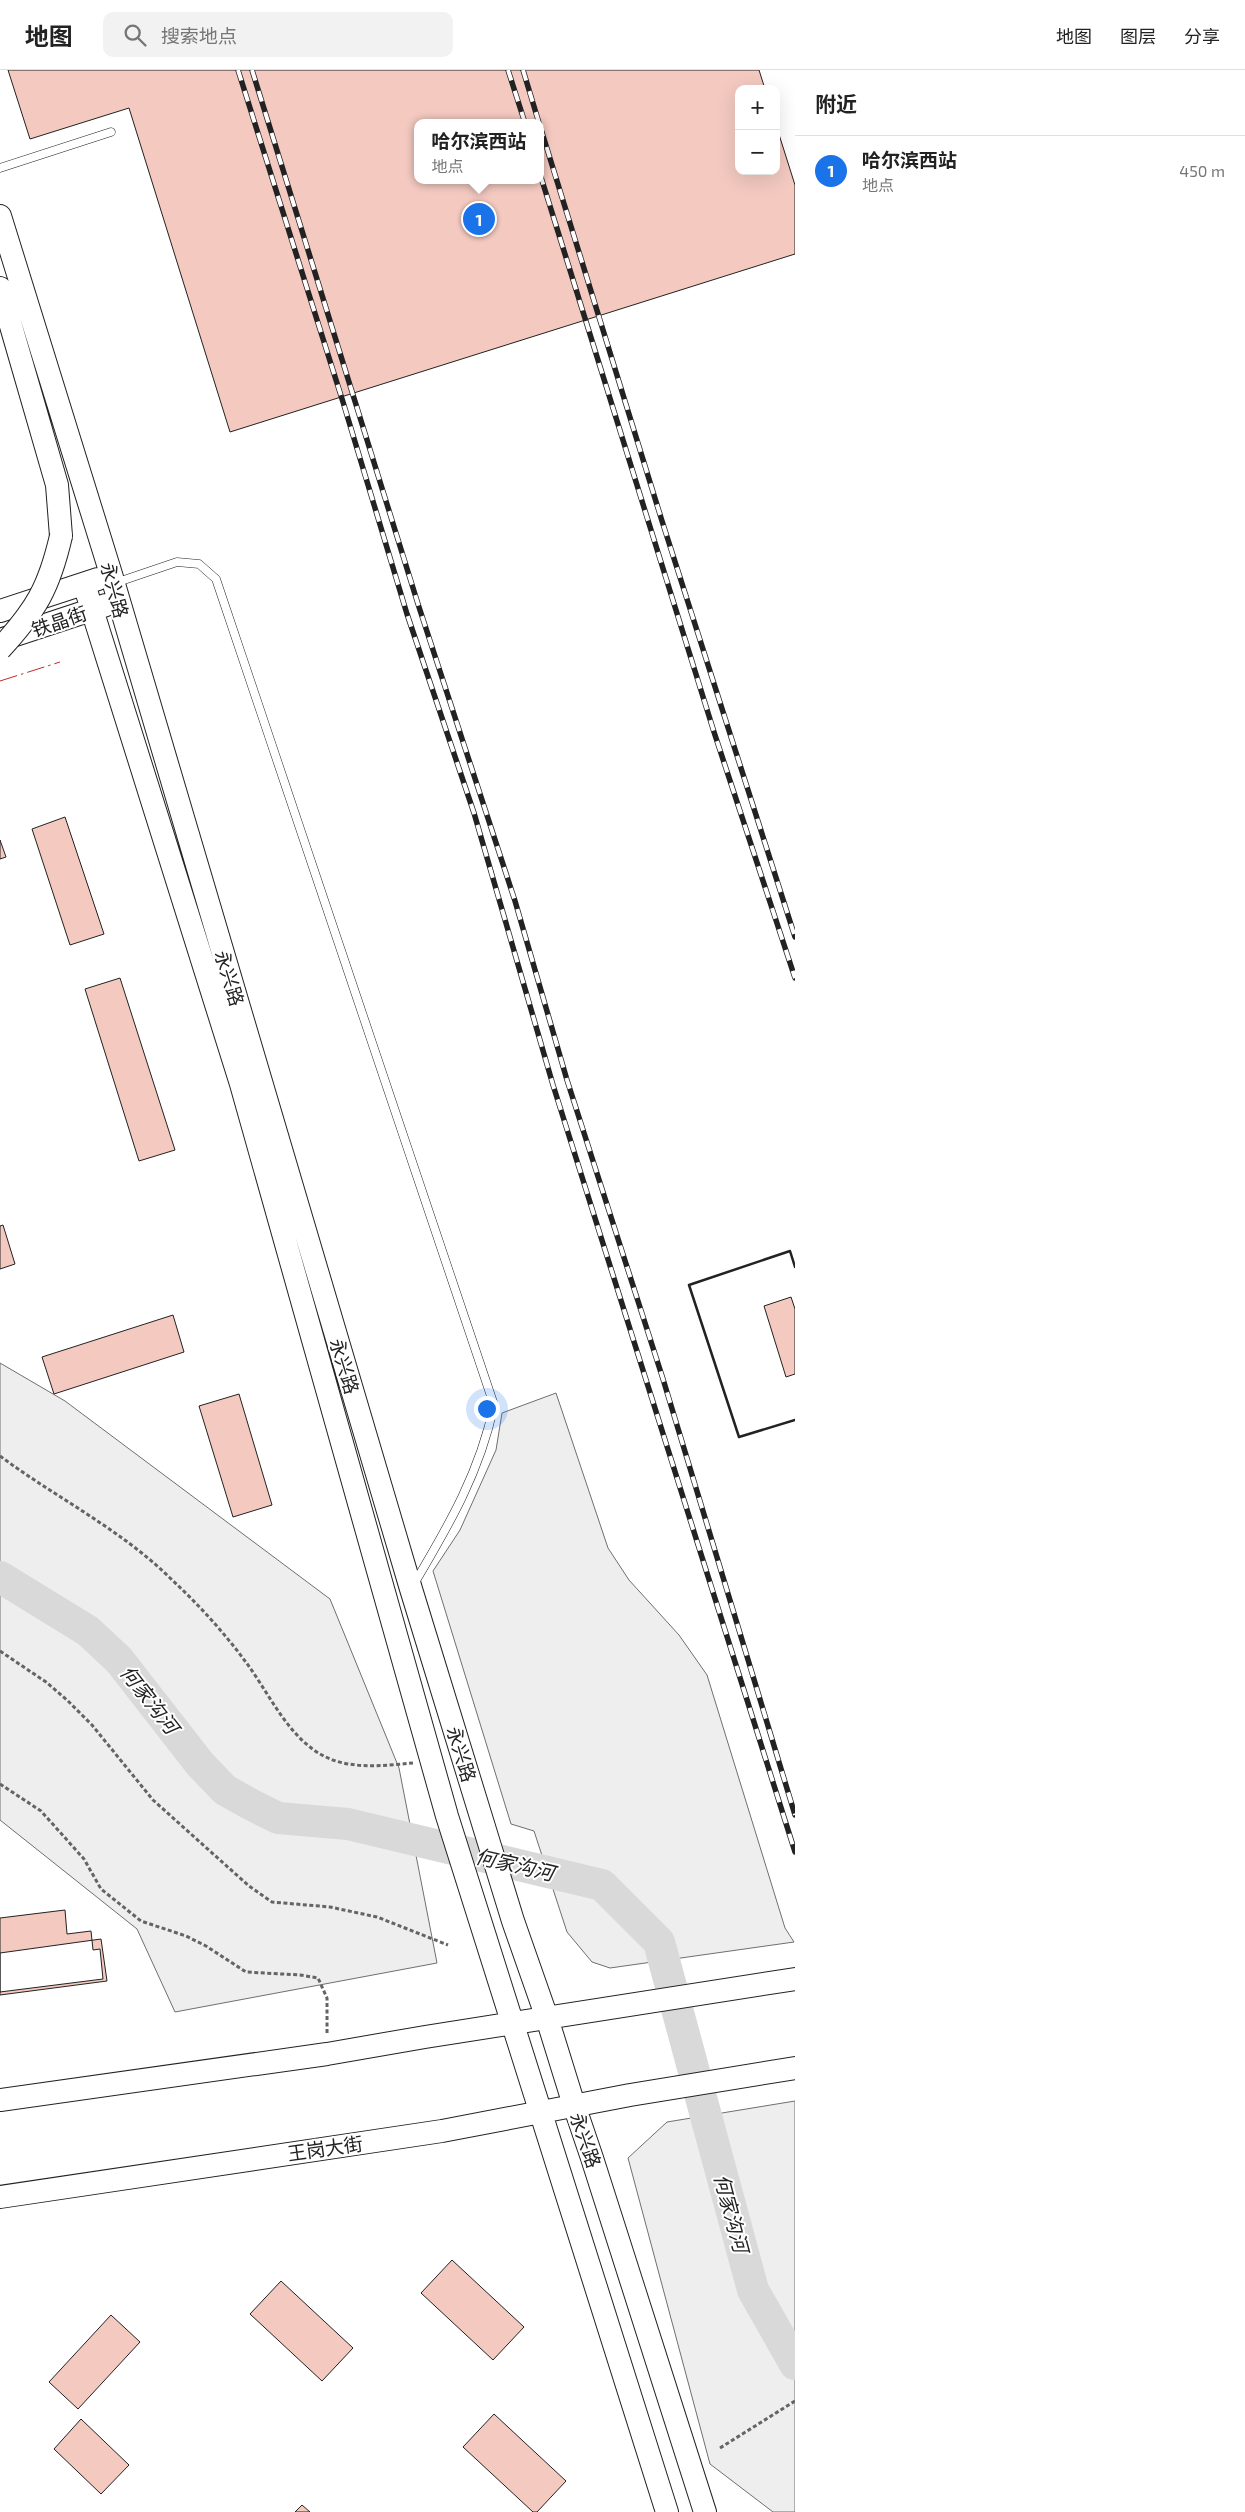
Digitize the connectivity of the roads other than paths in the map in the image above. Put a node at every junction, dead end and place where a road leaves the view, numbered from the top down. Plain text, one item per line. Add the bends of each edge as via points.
1 (111, 132) dead end
2 (0, 168) edge
3 (0, 216) edge
4 (0, 288) edge
5 (84, 584) junction
6 (114, 586) junction
7 (92, 610) junction
8 (0, 611) edge
9 (0, 640) edge
10 (0, 649) edge
11 (411, 1588) junction
12 (795, 1979) edge
13 (547, 2018) junction
14 (513, 2024) junction
15 (795, 2068) edge
16 (0, 2100) edge
17 (574, 2106) junction
18 (541, 2112) junction
19 (0, 2197) edge
20 (667, 2512) edge
21 (705, 2512) edge

1 - 2 lane
3 - 6 main road, 永兴路
4 - 10 main road, bridge via 58,485 61,536 48,583 36,608
5 - 6 main road, 铁晶街
5 - 7 main road, 永兴路
5 - 8 main road, 铁晶街
6 - 7 main road, 铁晶街
6 - 11 main road, 永兴路
6 - 11 lane via 177,562 199,564 216,579 494,1404 477,1465 454,1518
7 - 9 main road, 铁晶街
7 - 14 main road, 永兴路 via 241,1084 448,1816
11 - 13 main road, 永兴路 via 513,1921
12 - 13 main road
13 - 14 main road
13 - 17 main road, 永兴路
14 - 16 main road via 328,2054
14 - 18 main road, 永兴路
15 - 17 main road, 王岗大街
17 - 18 main road, 王岗大街
17 - 21 main road, 永兴路
18 - 19 main road, 王岗大街 via 442,2131
18 - 20 main road, 永兴路

